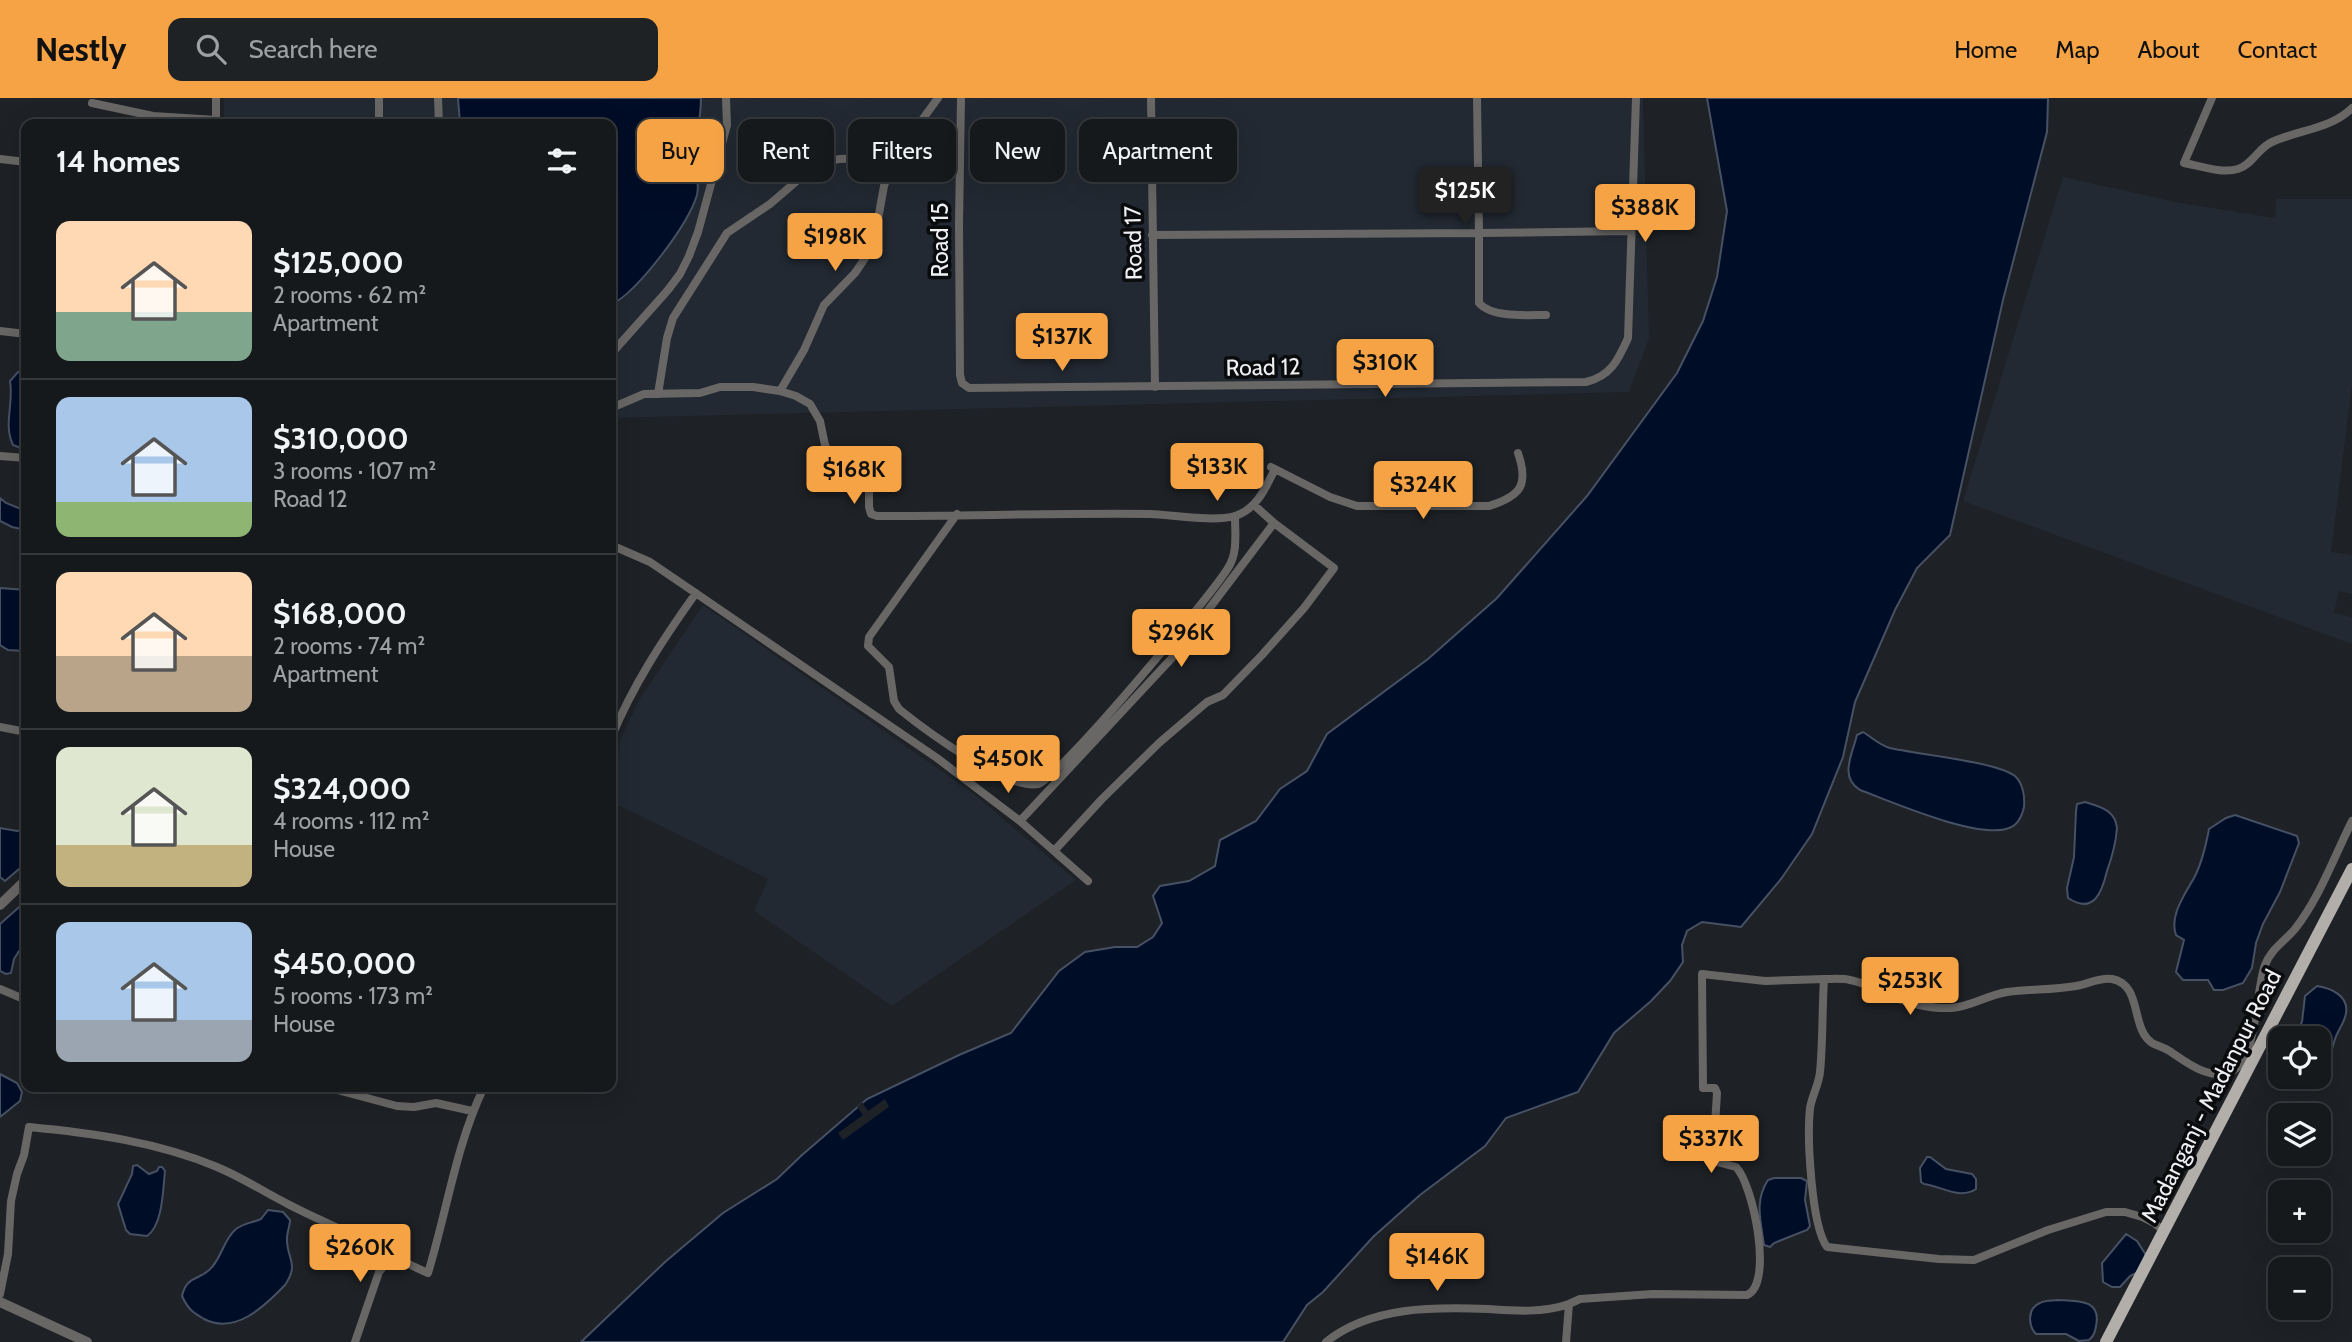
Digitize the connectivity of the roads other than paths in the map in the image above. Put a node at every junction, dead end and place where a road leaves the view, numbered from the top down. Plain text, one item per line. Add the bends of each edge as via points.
1 (216, 98) edge
2 (379, 98) edge
3 (438, 98) edge
4 (726, 98) edge
5 (938, 98) edge
6 (961, 98) edge
7 (1151, 98) edge
8 (1477, 98) edge
9 (1636, 98) edge
10 (2212, 98) edge
11 (92, 103) dead end
12 (2352, 108) edge
13 (165, 119) edge
14 (216, 119) edge
15 (379, 119) edge
16 (439, 119) edge
17 (923, 119) edge
18 (0, 159) edge
19 (848, 159) edge
20 (21, 161) edge
21 (885, 182) edge
22 (1630, 231) junction
23 (1479, 233) junction
24 (1152, 235) junction
25 (1546, 315) dead end
26 (0, 331) edge
27 (21, 333) edge
28 (616, 348) edge
29 (962, 383) joint
30 (1154, 387) junction
31 (780, 391) junction
32 (658, 394) junction
33 (616, 406) edge
34 (1518, 453) dead end
35 (0, 456) edge
36 (21, 458) edge
37 (1254, 505) junction
38 (957, 514) junction
39 (1235, 516) junction
40 (1274, 523) junction
41 (616, 547) edge
42 (696, 593) junction
43 (616, 725) edge
44 (0, 727) edge
45 (21, 731) edge
46 (1020, 821) junction
47 (2352, 821) edge
48 (1054, 851) junction
49 (2352, 869) edge
50 (1088, 881) dead end
51 (21, 885) edge
52 (0, 905) edge
53 (1824, 979) junction
54 (0, 989) edge
55 (21, 998) edge
56 (345, 1092) edge
57 (482, 1092) edge
58 (472, 1111) junction
59 (2165, 1232) junction
60 (398, 1260) junction
61 (0, 1294) edge
62 (0, 1302) edge
63 (1569, 1304) junction
64 (79, 1340) edge
65 (355, 1342) edge
66 (1326, 1342) edge
67 (1566, 1342) edge
68 (2106, 1342) edge

1 - 14 street
2 - 15 street
3 - 16 street
4 - 28 street via 727,125 688,256 668,290
5 - 17 street
6 - 29 street, Road 15
7 - 24 street, Road 17
8 - 23 street
9 - 22 street
10 - 12 street via 2184,163 2220,170 2237,169 2271,142 2323,125
11 - 13 street
18 - 20 street
19 - 32 street via 824,163 806,173 727,233 673,318
21 - 31 street via 869,252 824,305
22 - 23 street
22 - 30 street, Road 12 via 1628,338 1599,379
23 - 24 street
23 - 25 street via 1479,303 1483,308 1504,314
24 - 30 street, Road 17
26 - 27 street
29 - 30 street, Road 12 via 969,388
31 - 32 street via 731,386
31 - 38 street via 810,404 833,460 869,476 871,514
32 - 33 street via 635,396
34 - 37 street via 1524,470 1522,484 1506,501 1489,506 1357,506 1273,468
35 - 36 street
37 - 39 street
37 - 40 street
38 - 39 street
38 - 39 street via 869,637 868,646 889,667 899,709 1003,777 1028,784 1041,784 1054,773 1203,601 1234,555
40 - 46 street via 1171,659
40 - 48 street via 1334,568 1304,608 1223,695 1207,702 1159,743
41 - 42 street via 650,562
42 - 43 street via 649,662
42 - 46 street
44 - 45 street
46 - 48 street
47 - 53 street via 2318,892 2294,929 2271,951 2244,1058 2234,1070 2216,1074 2191,1066 2150,1042 2140,1028 2127,987 2114,979 2006,992 1970,1005 1928,1008 1850,980
48 - 50 street
49 - 59 main road, Madanganj - Madanpur Road
51 - 52 street
53 - 59 street via 1820,1075 1811,1105 1809,1147 1811,1183 1827,1247 1973,1260 2106,1212 2142,1217
53 - 63 street via 1765,981 1702,974 1703,1088 1715,1088 1718,1103 1713,1157 1736,1167 1746,1183 1759,1237 1759,1281 1753,1293 1653,1294 1580,1299
54 - 55 street
56 - 58 street via 397,1106 436,1103
57 - 58 street
58 - 60 street via 428,1273
59 - 68 main road, Madanganj - Madanpur Road
60 - 61 street via 215,1166 113,1138 29,1127 11,1201
60 - 65 street via 379,1272
62 - 64 street
63 - 66 street via 1539,1310 1432,1308 1397,1312 1373,1318
63 - 67 street

